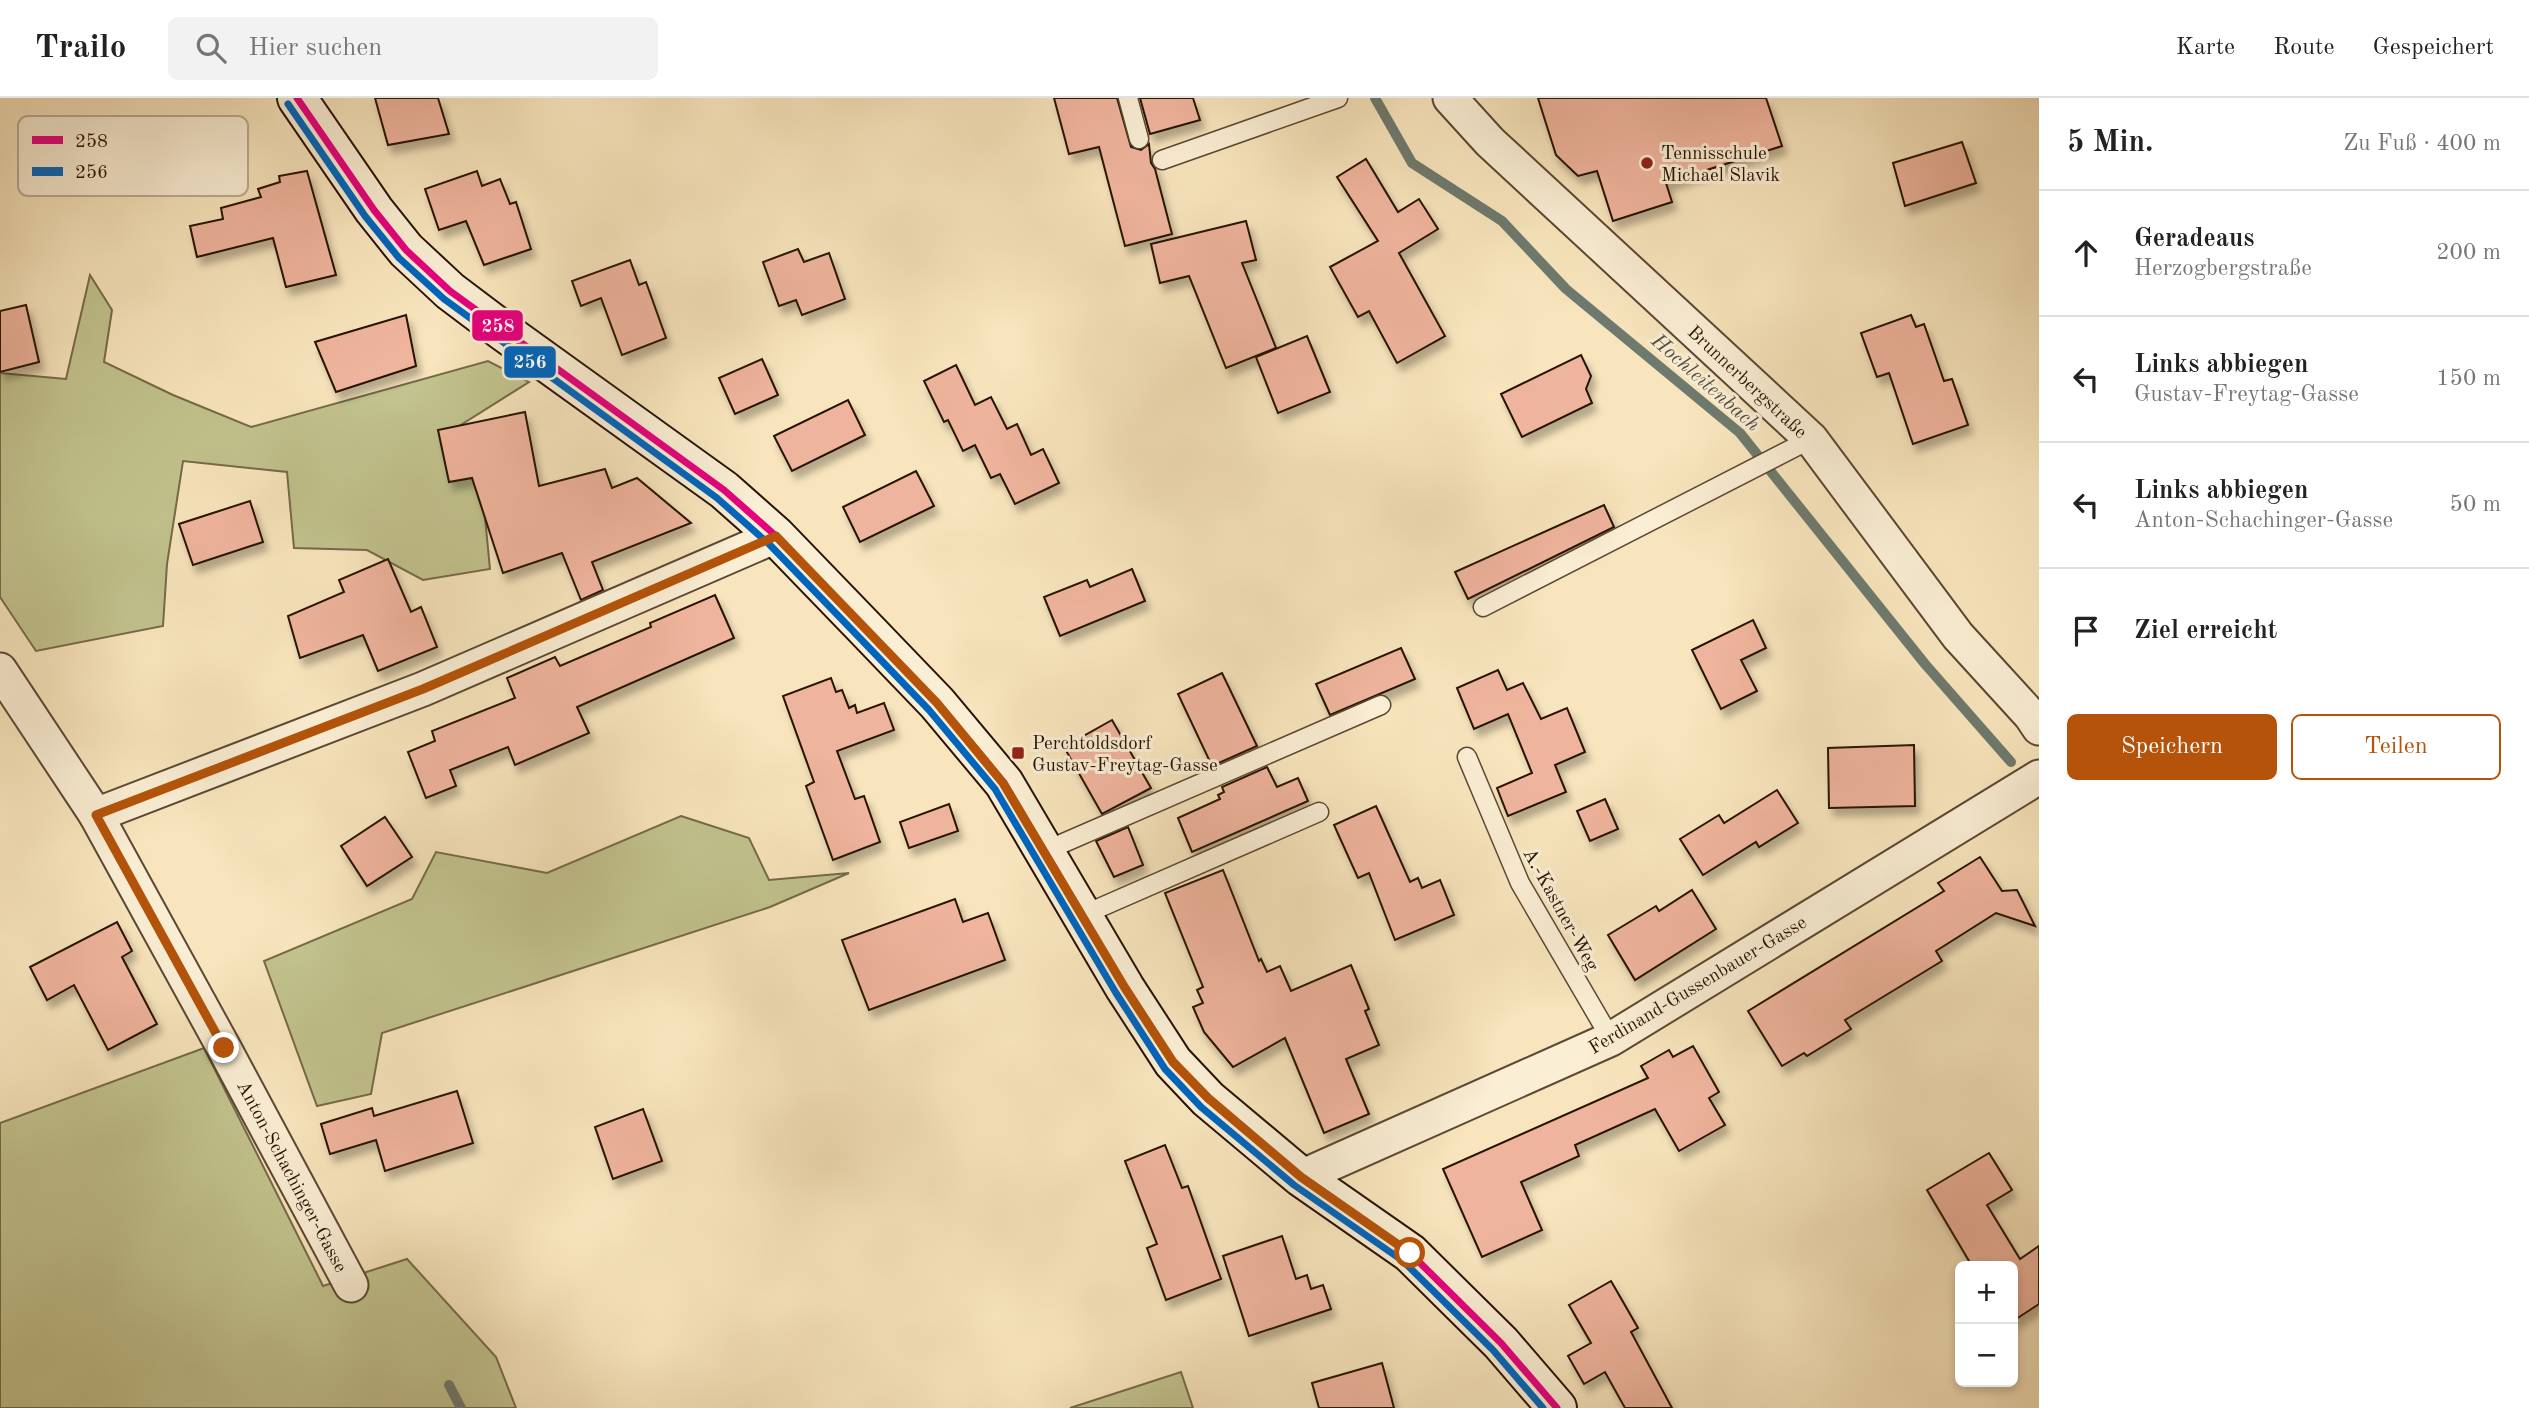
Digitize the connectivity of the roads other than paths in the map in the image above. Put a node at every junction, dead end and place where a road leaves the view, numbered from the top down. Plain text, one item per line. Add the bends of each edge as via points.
1 (297, 98) edge
2 (1128, 98) edge
3 (1338, 98) edge
4 (1450, 98) edge
5 (1139, 139) dead end
6 (1162, 160) dead end
7 (1811, 439) junction
8 (776, 536) junction
9 (1483, 607) dead end
10 (0, 670) edge
11 (1381, 705) dead end
12 (2039, 728) edge
13 (1467, 757) dead end
14 (2039, 777) edge
15 (1318, 812) dead end
16 (96, 815) junction
17 (1045, 851) junction
18 (1083, 915) junction
19 (1611, 1039) junction
20 (1301, 1177) junction
21 (351, 1284) dead end
22 (1557, 1408) edge

1 - 8 main road via 406,250 450,290 724,490
2 - 5 lane
3 - 6 lane
4 - 7 street, Brunnerbergstraße via 1490,142
7 - 9 lane
7 - 12 street, Brunnerbergstraße via 1958,636
8 - 16 street via 423,689
8 - 17 main road via 976,748
10 - 16 street, Anton-Schachinger-Gasse
11 - 17 lane
13 - 19 lane, A.-Kastner-Weg via 1520,883
14 - 19 street, Ferdinand-Gussenbauer-Gasse
15 - 18 lane
16 - 21 street, Anton-Schachinger-Gasse
17 - 18 main road
18 - 20 main road via 1173,1062
19 - 20 street, Ferdinand-Gussenbauer-Gasse
20 - 22 main road via 1410,1253 1492,1334

